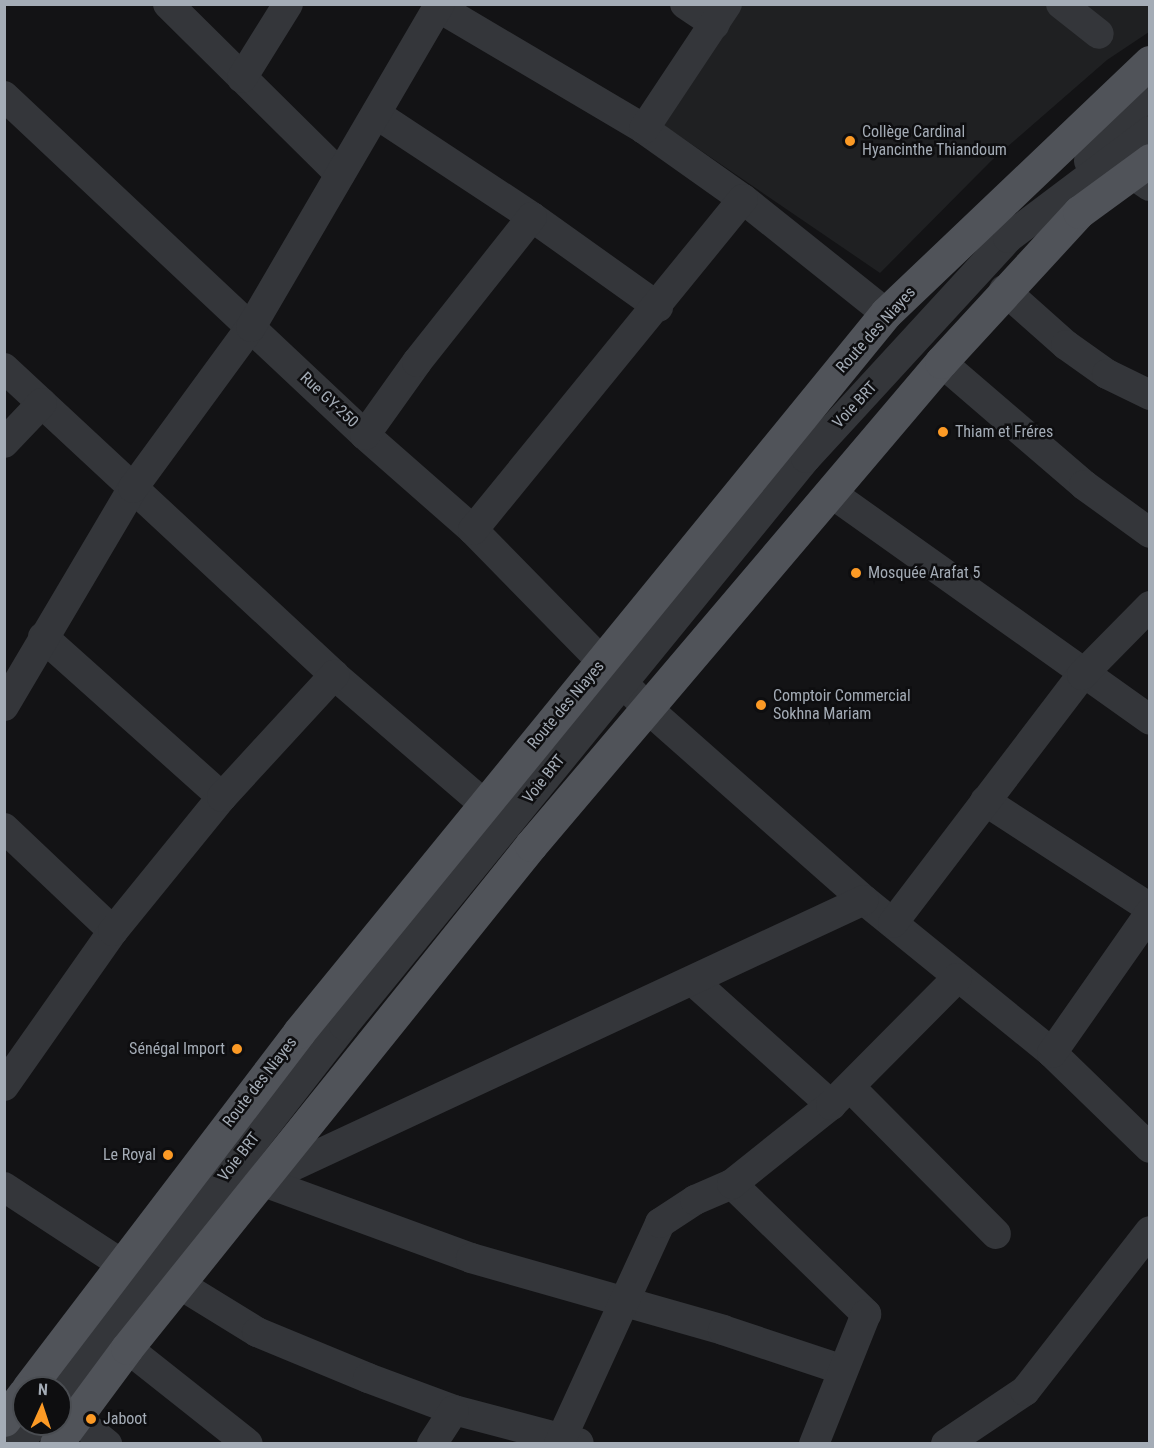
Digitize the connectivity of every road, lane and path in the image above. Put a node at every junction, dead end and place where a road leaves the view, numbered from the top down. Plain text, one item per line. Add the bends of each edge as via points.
1 (168, 4) edge
2 (288, 4) edge
3 (685, 4) edge
4 (1061, 4) edge
5 (439, 6) edge
6 (721, 14) edge
7 (1099, 34) dead end
8 (1149, 62) edge
9 (242, 78) junction
10 (1149, 90) edge
11 (4, 96) edge
12 (376, 114) junction
13 (644, 129) junction
14 (1149, 130) edge
15 (1143, 173) edge
16 (340, 174) junction
17 (1060, 195) junction
18 (743, 199) junction
19 (532, 217) junction
20 (1004, 290) junction
21 (658, 307) junction
22 (886, 314) junction
23 (251, 327) junction
24 (941, 362) junction
25 (4, 368) edge
26 (1149, 395) edge
27 (42, 403) junction
28 (365, 435) junction
29 (4, 443) edge
30 (133, 488) junction
31 (831, 493) junction
32 (473, 530) junction
33 (1149, 533) edge
34 (1149, 606) edge
35 (43, 637) junction
36 (611, 673) junction
37 (334, 675) junction
38 (1082, 675) junction
39 (4, 706) edge
40 (648, 709) junction
41 (1149, 720) edge
42 (222, 797) junction
43 (985, 801) junction
44 (484, 804) junction
45 (4, 828) edge
46 (864, 900) junction
47 (1149, 908) edge
48 (1149, 913) edge
49 (893, 923) junction
50 (113, 931) junction
51 (957, 978) junction
52 (693, 981) junction
53 (1052, 1053) junction
54 (4, 1086) edge
55 (841, 1096) junction
56 (1149, 1148) edge
57 (261, 1180) junction
58 (732, 1184) junction
59 (4, 1187) edge
60 (1149, 1231) edge
61 (996, 1234) dead end
62 (120, 1263) junction
63 (179, 1284) junction
64 (620, 1304) junction
65 (127, 1348) junction
66 (843, 1370) junction
67 (37, 1376) edge
68 (72, 1404) edge
69 (72, 1407) edge
70 (454, 1410) junction
71 (72, 1422) edge
72 (568, 1442) edge
73 (107, 1443) edge
74 (248, 1443) edge
75 (432, 1443) edge
76 (814, 1443) edge
77 (946, 1443) edge

1 - 9 street
2 - 9 street
3 - 6 street
4 - 7 street
5 - 12 street
5 - 13 street
6 - 13 street
8 - 22 main road, Route des Niayes
9 - 16 street
10 - 17 street, Voie BRT
11 - 23 street, Rue GY-250
12 - 16 street
12 - 19 street
13 - 18 street
14 - 17 street, Voie BRT
15 - 20 main road via 1079,212
16 - 23 street
17 - 36 street, Voie BRT via 1008,238
18 - 21 street
18 - 22 street
19 - 21 street
19 - 28 street via 417,362
20 - 24 main road
20 - 26 street via 1066,345 1107,374
21 - 32 street via 588,386
22 - 36 main road, Route des Niayes
23 - 28 street, Rue GY-250
23 - 30 street
24 - 31 main road
24 - 33 street via 1083,484
25 - 27 street
27 - 29 street
27 - 30 street
28 - 32 street, Rue GY-250
30 - 35 street
30 - 37 street
31 - 38 street
31 - 40 main road
32 - 36 street, Rue GY-250
34 - 38 street
35 - 39 street
35 - 42 street
36 - 40 street, Rue GY-250
36 - 44 main road, Route des Niayes
36 - 68 street, Voie BRT via 307,1071
37 - 42 street
37 - 44 street
38 - 41 street
38 - 43 street
40 - 46 street, Rue GY-250
40 - 57 main road via 531,845
42 - 50 street
43 - 47 street
43 - 49 street
44 - 62 main road, Route des Niayes
45 - 50 street
46 - 49 street, Rue GY-250
46 - 52 street
48 - 53 street
49 - 51 street, Rue GY-250
50 - 54 street
51 - 53 street, Rue GY-250
51 - 55 street
52 - 55 street
52 - 57 street
53 - 56 street, Rue GY-250
55 - 58 street
55 - 61 street
57 - 63 main road
57 - 64 street via 471,1258
58 - 64 street via 695,1200 660,1223
58 - 66 street via 863,1307 865,1320
59 - 62 street
60 - 77 street via 1025,1391
62 - 67 main road, Route des Niayes
63 - 65 main road
63 - 70 street via 257,1332
64 - 66 street via 723,1330
64 - 72 street
65 - 69 main road
65 - 74 street
66 - 76 street
70 - 72 street
70 - 75 street
71 - 73 street

